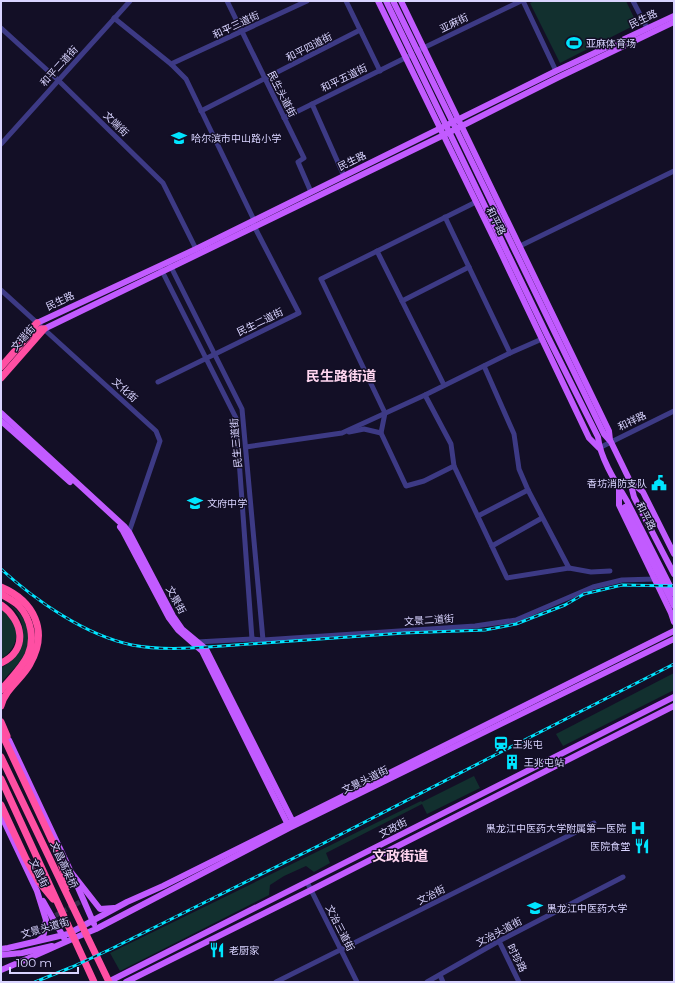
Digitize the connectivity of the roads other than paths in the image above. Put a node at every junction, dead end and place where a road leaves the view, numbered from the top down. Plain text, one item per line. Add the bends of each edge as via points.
1 (130, 1) edge
2 (227, 1) edge
3 (307, 1) edge
4 (346, 1) edge
5 (378, 1) edge
6 (386, 1) edge
7 (393, 1) edge
8 (401, 1) edge
9 (522, 1) edge
10 (633, 1) edge
11 (674, 16) edge
12 (114, 18) junction
13 (674, 22) edge
14 (1, 28) edge
15 (647, 28) junction
16 (360, 30) junction
17 (6, 32) junction
18 (242, 32) junction
19 (1, 38) edge
20 (424, 48) junction
21 (412, 55) junction
22 (171, 64) junction
23 (380, 71) junction
24 (556, 71) junction
25 (265, 79) junction
26 (58, 80) junction
27 (312, 104) junction
28 (201, 111) junction
29 (284, 118) junction
30 (456, 121) junction
31 (447, 126) junction
32 (459, 128) junction
33 (440, 129) junction
34 (450, 132) junction
35 (443, 136) junction
36 (1, 144) edge
37 (674, 171) edge
38 (344, 176) junction
39 (311, 192) junction
40 (476, 202) junction
41 (445, 217) junction
42 (253, 223) junction
43 (504, 236) junction
44 (520, 246) junction
45 (196, 249) junction
46 (377, 251) junction
47 (501, 253) junction
48 (170, 264) junction
49 (518, 265) junction
50 (469, 267) junction
51 (161, 269) junction
52 (1, 290) edge
53 (402, 301) junction
54 (37, 323) junction
55 (44, 329) junction
56 (542, 339) junction
57 (510, 353) junction
58 (214, 355) junction
59 (206, 358) junction
60 (1, 361) edge
61 (484, 366) junction
62 (1, 367) edge
63 (1, 378) edge
64 (158, 382) dead end
65 (444, 385) junction
66 (425, 395) junction
67 (674, 411) edge
68 (1, 413) edge
69 (385, 413) junction
70 (1, 421) edge
71 (382, 432) junction
72 (342, 433) junction
73 (611, 442) junction
74 (246, 447) junction
75 (599, 448) junction
76 (454, 466) junction
77 (630, 481) junction
78 (619, 488) junction
79 (528, 490) junction
80 (478, 516) junction
81 (542, 518) junction
82 (129, 532) junction
83 (492, 546) junction
84 (674, 554) edge
85 (674, 565) edge
86 (568, 568) junction
87 (610, 571) dead end
88 (674, 574) edge
89 (655, 579) junction
90 (1, 587) edge
91 (1, 594) edge
92 (674, 594) edge
93 (1, 605) edge
94 (674, 606) edge
95 (674, 622) edge
96 (674, 630) edge
97 (252, 639) junction
98 (674, 639) edge
99 (263, 640) junction
100 (197, 642) junction
101 (1, 663) edge
102 (1, 690) edge
103 (674, 697) edge
104 (2, 703) edge
105 (674, 706) edge
106 (1, 722) edge
107 (4, 737) edge
108 (1, 757) edge
109 (1, 779) edge
110 (1, 805) edge
111 (1, 815) edge
112 (594, 823) dead end
113 (291, 824) junction
114 (71, 872) junction
115 (623, 877) dead end
116 (307, 882) junction
117 (311, 890) junction
118 (37, 891) junction
119 (70, 901) junction
120 (59, 905) junction
121 (117, 908) junction
122 (92, 921) junction
123 (96, 928) junction
124 (62, 935) junction
125 (38, 941) junction
126 (499, 941) junction
127 (66, 942) junction
128 (1, 948) edge
129 (341, 950) junction
130 (1, 955) edge
131 (1, 970) edge
132 (440, 975) junction
133 (124, 980) edge
134 (94, 982) edge
135 (109, 982) edge
136 (276, 982) edge
137 (357, 982) edge
138 (427, 982) edge
139 (444, 982) edge
140 (519, 982) edge

1 - 12 street, 和平二道街
2 - 18 street, 民生头道街
3 - 18 street, 和平三道街
4 - 16 street
5 - 21 main road, 和平路
6 - 21 main road, 和平路
7 - 21 main road, 和平路
8 - 20 main road, 和平路
9 - 20 street, 亚麻街
9 - 24 street
10 - 15 street
11 - 15 main road, 民生路
12 - 22 street, 民生二道街
12 - 26 street, 和平二道街
13 - 32 main road, 民生路 via 559,76
14 - 17 street, 文端街
15 - 24 main road, 民生路
16 - 23 street
16 - 25 street, 和平四道街
17 - 19 street
17 - 26 street, 文端街
18 - 22 street, 和平三道街
18 - 25 street, 民生头道街
20 - 21 street, 亚麻街
20 - 30 main road, 和平路
21 - 23 street, 和平五道街
21 - 30 main road, 和平路
21 - 31 main road, 和平路
21 - 33 main road, 和平路
22 - 28 street, 民生二道街 via 186,79
23 - 27 street, 和平五道街
24 - 30 main road, 民生路
25 - 28 street, 和平四道街
25 - 29 street, 民生头道街
26 - 36 street, 和平二道街
26 - 45 street, 文端街 via 163,183
27 - 29 street, 和平五道街
27 - 38 street
28 - 42 street, 民生二道街
29 - 39 street, 民生头道街 via 304,158 298,162
30 - 31 main road, 民生路
30 - 32 main road, 和平路
31 - 33 main road, 民生路
31 - 34 main road, 和平路
32 - 34 main road, 民生路
32 - 43 main road, 和平路
32 - 44 main road, 和平路
33 - 35 main road, 和平路
33 - 38 main road, 民生路
34 - 35 main road, 民生路
34 - 43 main road, 和平路
35 - 40 main road, 和平路
35 - 42 main road, 民生路
37 - 44 street
38 - 39 main road, 民生路
39 - 42 main road, 民生路
40 - 41 street
40 - 47 main road, 和平路
41 - 46 street
41 - 50 street
42 - 45 main road, 民生路
42 - 48 main road, 民生路
42 - 58 street, 民生二道街 via 299,313
43 - 44 main road
43 - 47 main road
43 - 49 main road, 和平路
44 - 49 main road
44 - 73 main road, 和平路 via 609,431
45 - 48 main road, 民生路
46 - 53 street
46 - 69 street via 321,279
47 - 49 main road
47 - 56 main road, 和平路
48 - 51 main road, 民生路
48 - 58 street, 民生三道街
49 - 73 main road, 和平路 via 604,434
49 - 75 main road, 和平路 via 598,437
50 - 53 street
50 - 57 street
51 - 54 main road, 民生路
51 - 55 main road, 民生路
51 - 59 street, 民生三道街
52 - 54 street, 文化街
53 - 65 street
54 - 55 street, 文化街
54 - 60 highway, 文瑞街
55 - 62 highway via 33,333
55 - 63 highway, 文瑞街
55 - 82 street, 文化街 via 158,434 160,441
56 - 57 street
56 - 75 main road, 和平路 via 589,438
57 - 61 street
58 - 59 street, 民生二道街
58 - 74 street, 民生三道街 via 242,409
59 - 64 street, 民生二道街
59 - 97 street, 民生三道街 via 236,418
61 - 65 street
61 - 79 street via 514,434 519,469
65 - 66 street
66 - 69 street
66 - 76 street via 451,444
67 - 73 street, 和祥路
68 - 82 main road, 文景街
69 - 71 street
69 - 72 street
70 - 113 main road, 文景街 via 124,532 169,618 178,630 202,651
71 - 72 street via 364,429
71 - 76 street via 406,486 424,481
72 - 74 street
73 - 75 street, 和祥路
73 - 77 main road, 和平路
74 - 99 street, 民生三道街
75 - 78 main road, 和平路
76 - 80 street
77 - 84 main road via 643,492
77 - 85 main road
77 - 88 main road, 和平路 via 634,497
78 - 89 main road via 619,505
78 - 92 main road, 和平路
78 - 94 main road via 623,503
79 - 80 street
79 - 81 street
80 - 83 street
81 - 83 street
81 - 86 street
82 - 100 main road, 文景街 via 173,616 182,629
83 - 86 street via 507,578
86 - 87 street via 591,572
89 - 95 main road
89 - 99 street, 文景二道街 via 622,580 593,586 516,620 475,626
90 - 104 highway via 19,596 26,604 37,622 39,632 36,652 30,665 8,691
91 - 102 highway via 18,605 30,622 31,644 28,656
93 - 101 highway via 12,614 20,633 16,651
96 - 113 main road, 文景头道街
97 - 99 street, 文景二道街
97 - 100 street, 文景二道街
98 - 113 main road, 文景头道街
100 - 113 main road, 文景街 via 206,649
103 - 116 main road, 文政街
105 - 117 main road, 文政街
106 - 107 highway
107 - 114 main road
107 - 119 highway via 54,845 63,869
108 - 119 highway, 文昌高架桥
109 - 120 highway
110 - 120 highway via 39,882
111 - 118 main road, 文昌街
112 - 129 street, 文治街
113 - 121 main road, 文景头道街
113 - 123 main road, 文景头道街
114 - 121 main road via 100,909
114 - 122 main road
115 - 126 street, 文治头道街
116 - 117 street, 文治三道街
116 - 133 main road, 文政街
117 - 129 street, 文治三道街
117 - 133 main road, 文政街
118 - 124 main road
118 - 125 main road, 文昌街 via 46,920 43,937
119 - 135 highway, 文昌高架桥
120 - 134 highway
121 - 122 main road, 文景头道街
122 - 123 main road
122 - 124 main road, 文景头道街
122 - 127 main road, 文景头道街
123 - 127 main road, 文景头道街
124 - 125 main road, 文景头道街
124 - 127 main road
125 - 128 main road, 文景头道街
126 - 132 street, 文治头道街
126 - 140 street, 时珍路
127 - 130 main road, 文景头道街
127 - 131 main road, 文景头道街
129 - 136 street, 文治街
129 - 137 street, 文治三道街
132 - 138 street, 文治头道街
132 - 139 street
133 - 135 main road

